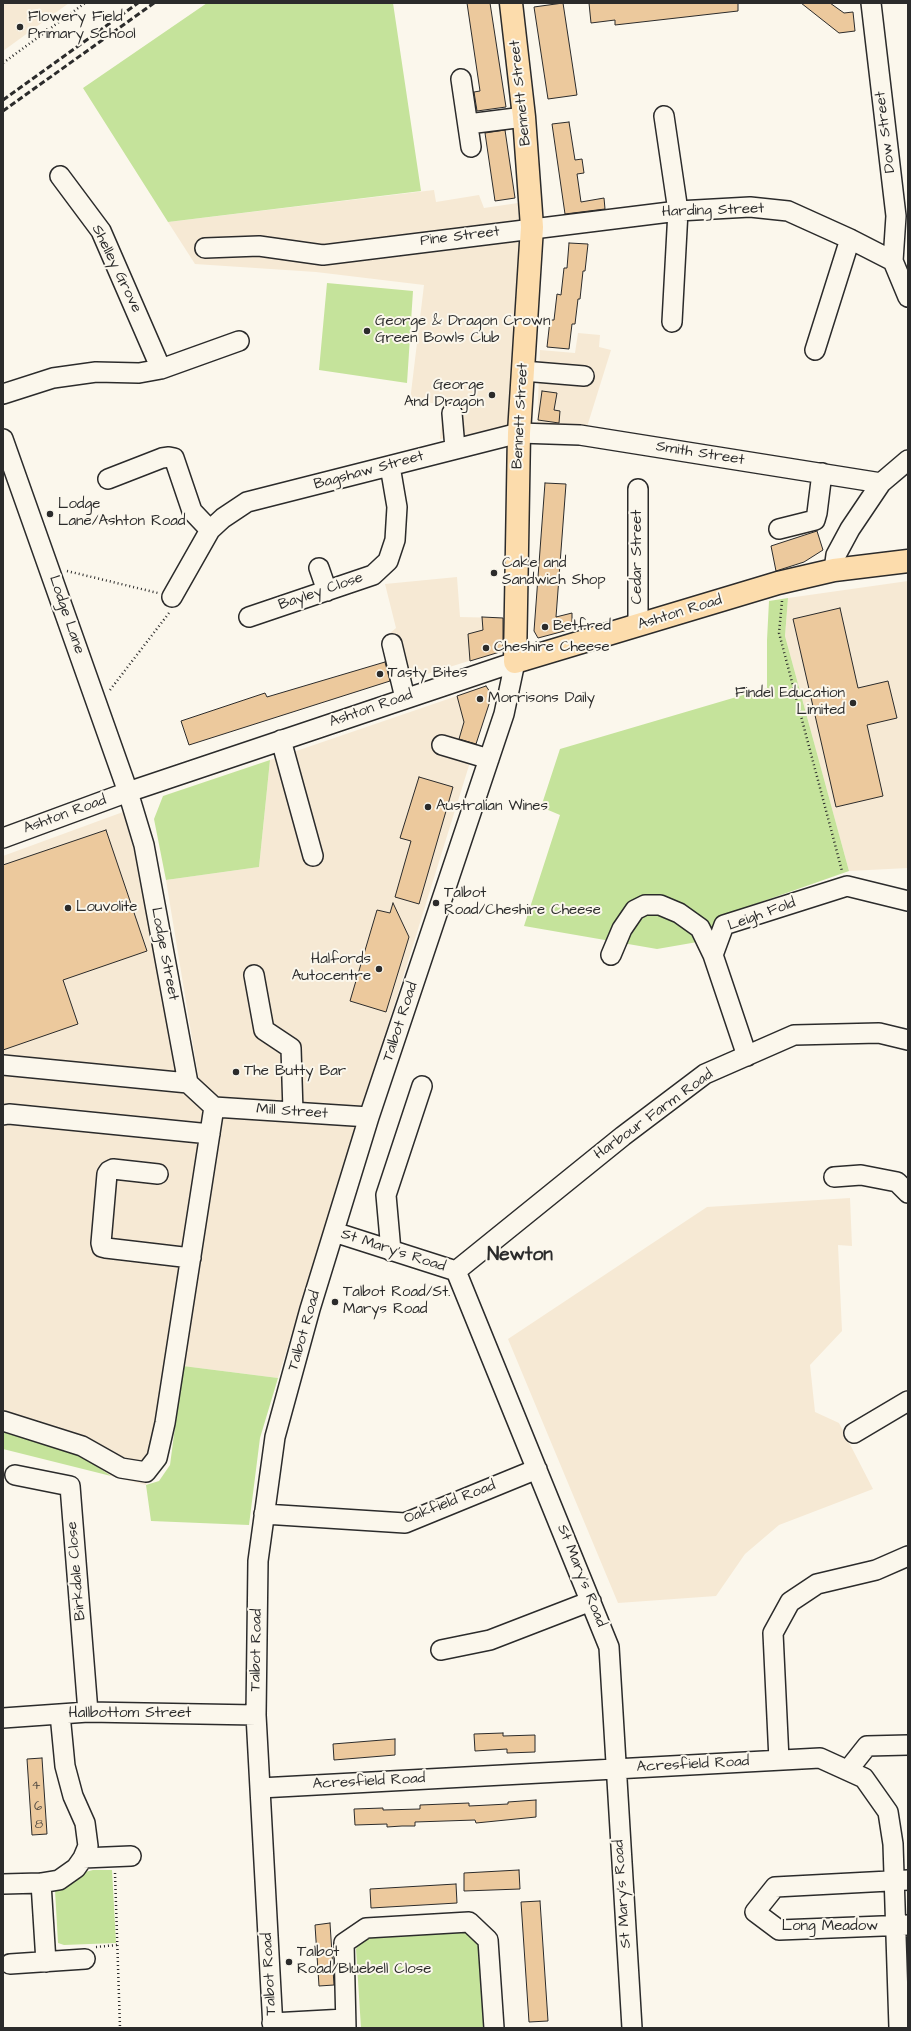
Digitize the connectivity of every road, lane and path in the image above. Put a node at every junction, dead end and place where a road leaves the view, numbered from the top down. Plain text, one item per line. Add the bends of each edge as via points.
1 (85, 3) edge
2 (511, 3) edge
3 (871, 3) edge
4 (3, 63) edge
5 (461, 79) dead end
6 (664, 116) dead end
7 (524, 117) junction
8 (468, 124) junction
9 (471, 147) dead end
10 (60, 176) dead end
11 (678, 211) junction
12 (532, 227) junction
13 (850, 239) junction
14 (205, 248) dead end
15 (893, 261) junction
16 (904, 278) edge
17 (908, 297) edge
18 (672, 322) dead end
19 (239, 341) dead end
20 (815, 350) dead end
21 (161, 369) junction
22 (523, 371) junction
23 (584, 376) dead end
24 (3, 394) edge
25 (452, 413) dead end
26 (519, 433) junction
27 (3, 439) edge
28 (455, 448) junction
29 (908, 460) edge
30 (390, 466) junction
31 (822, 473) junction
32 (108, 479) dead end
33 (881, 483) junction
34 (638, 489) dead end
35 (217, 524) junction
36 (779, 529) dead end
37 (908, 561) edge
38 (49, 567) junction
39 (319, 568) dead end
40 (834, 570) junction
41 (778, 583) junction
42 (327, 591) junction
43 (172, 597) junction
44 (249, 617) dead end
45 (638, 625) junction
46 (392, 644) dead end
47 (515, 662) junction
48 (405, 698) junction
49 (98, 705) junction
50 (281, 740) junction
51 (442, 745) dead end
52 (489, 759) junction
53 (128, 792) junction
54 (3, 838) edge
55 (313, 856) dead end
56 (847, 886) junction
57 (908, 901) edge
58 (713, 954) junction
59 (611, 955) dead end
60 (254, 975) dead end
61 (908, 1040) edge
62 (747, 1056) junction
63 (3, 1065) edge
64 (188, 1083) junction
65 (422, 1086) dead end
66 (214, 1107) junction
67 (293, 1112) junction
68 (3, 1115) edge
69 (369, 1117) junction
70 (210, 1134) junction
71 (158, 1174) dead end
72 (834, 1177) dead end
73 (908, 1194) edge
74 (334, 1232) junction
75 (391, 1250) junction
76 (191, 1258) junction
77 (456, 1271) junction
78 (908, 1401) edge
79 (3, 1421) edge
80 (854, 1433) dead end
81 (537, 1469) junction
82 (15, 1475) dead end
83 (264, 1514) junction
84 (908, 1556) edge
85 (591, 1601) junction
86 (441, 1650) dead end
87 (88, 1712) junction
88 (60, 1714) junction
89 (256, 1715) junction
90 (3, 1718) edge
91 (908, 1745) edge
92 (779, 1760) junction
93 (616, 1769) junction
94 (848, 1770) junction
95 (260, 1788) junction
96 (123, 1856) joint
97 (83, 1858) junction
98 (901, 1881) edge
99 (41, 1883) junction
100 (3, 1884) edge
101 (902, 1926) edge
102 (85, 1959) dead end
103 (46, 1962) junction
104 (10, 1964) dead end
105 (346, 2023) edge
106 (272, 2026) edge
107 (120, 2028) edge
108 (494, 2028) edge
109 (632, 2028) edge
110 (899, 2028) edge

1 - 4 path
2 - 7 main road, Bennett Street
3 - 15 street, Dow Street via 896,216
5 - 8 street
6 - 11 street
7 - 8 street
7 - 12 main road, Bennett Street
8 - 9 street
10 - 21 street, Shelley Grove via 101,231
11 - 12 street, Harding Street
11 - 13 street, Harding Street via 750,207 788,211
11 - 18 street
12 - 14 street, Pine Street via 323,254 259,246
12 - 22 main road, Bennett Street
13 - 15 street, Harding Street
13 - 20 street
15 - 16 street
16 - 17 street
19 - 21 street
21 - 24 street via 139,373 96,372 53,378
22 - 23 street
22 - 26 main road, Bennett Street
25 - 28 street
26 - 28 street, Bagshaw Street
26 - 31 street, Smith Street via 580,435
26 - 47 main road, Bennett Street
27 - 38 street, Lodge Lane
28 - 30 street, Bagshaw Street
29 - 33 street
30 - 35 street, Bagshaw Street via 247,502
30 - 42 street, Bayley Close via 398,507 395,540 388,561 373,575
31 - 33 street, Smith Street
31 - 36 street via 815,520
32 - 35 street via 162,458 174,458 192,511
33 - 40 street via 850,529 836,555
34 - 45 street, Cedar Street
35 - 43 street
37 - 40 main road, Ashton Road
38 - 43 path
38 - 49 street, Lodge Lane
39 - 42 street
40 - 41 main road, Ashton Road
41 - 45 main road, Ashton Road
41 - 56 path via 783,594 779,632 835,849
42 - 44 street, Bayley Close
43 - 49 path via 169,615
45 - 47 main road, Ashton Road
46 - 48 street
47 - 48 street, Ashton Road
47 - 52 street, Talbot Road via 504,714
48 - 50 street, Ashton Road
49 - 53 street, Lodge Lane
50 - 53 street, Ashton Road
50 - 55 street
51 - 52 street
52 - 69 street, Talbot Road
53 - 54 street, Ashton Road
53 - 64 street, Lodge Street via 144,845
56 - 57 street
56 - 58 street, Leigh Fold via 724,925
58 - 59 street via 700,928 679,913 660,905 645,905 634,910 622,929
58 - 62 street
60 - 67 street via 264,1030 291,1048
61 - 62 street, Harbour Farm Road via 878,1033 794,1035
62 - 77 street, Harbour Farm Road via 705,1074 622,1136
63 - 64 street
64 - 66 street
65 - 75 street via 386,1195
66 - 67 street, Mill Street
66 - 70 street
67 - 69 street, Mill Street
68 - 70 street
69 - 74 street, Talbot Road
70 - 76 street
71 - 76 street via 112,1169 109,1171 102,1247
72 - 73 street via 862,1175 897,1182
74 - 75 street, St Mary's Road
74 - 83 street, Talbot Road via 275,1437
75 - 77 street, St Mary's Road
76 - 79 street via 165,1423 157,1458 146,1472 121,1468 82,1446
77 - 81 street, St Mary's Road
78 - 80 street
81 - 83 street, Oakfield Road via 405,1523
81 - 85 street, St Mary's Road
82 - 87 street, Birkdale Close via 70,1486
83 - 89 street, Talbot Road via 258,1561
84 - 92 street via 876,1570 817,1584 790,1602 772,1633
85 - 86 street via 490,1640
85 - 93 street, St Mary's Road via 609,1647
87 - 88 street, Hallbottom Street
87 - 89 street, Hallbottom Street
88 - 90 street, Hallbottom Street
88 - 97 street via 64,1766 85,1823 88,1846
89 - 95 street, Talbot Road
91 - 94 street via 867,1746
92 - 93 street, Acresfield Road
92 - 94 street, Acresfield Road via 820,1758
93 - 95 street, Acresfield Road
93 - 109 street, St Mary's Road
94 - 98 street, Acresfield Road via 864,1778 888,1812
95 - 106 street, Talbot Road
96 - 97 street
96 - 107 path
97 - 99 street via 76,1868 59,1880
98 - 101 street, Acresfield Road
98 - 101 street, Long Meadow via 775,1887 755,1912 779,1930
99 - 100 street
99 - 103 street
101 - 110 street, Acresfield Road
102 - 103 street
103 - 104 street
105 - 106 street
105 - 108 street via 344,1943 366,1928 469,1922 488,1940

